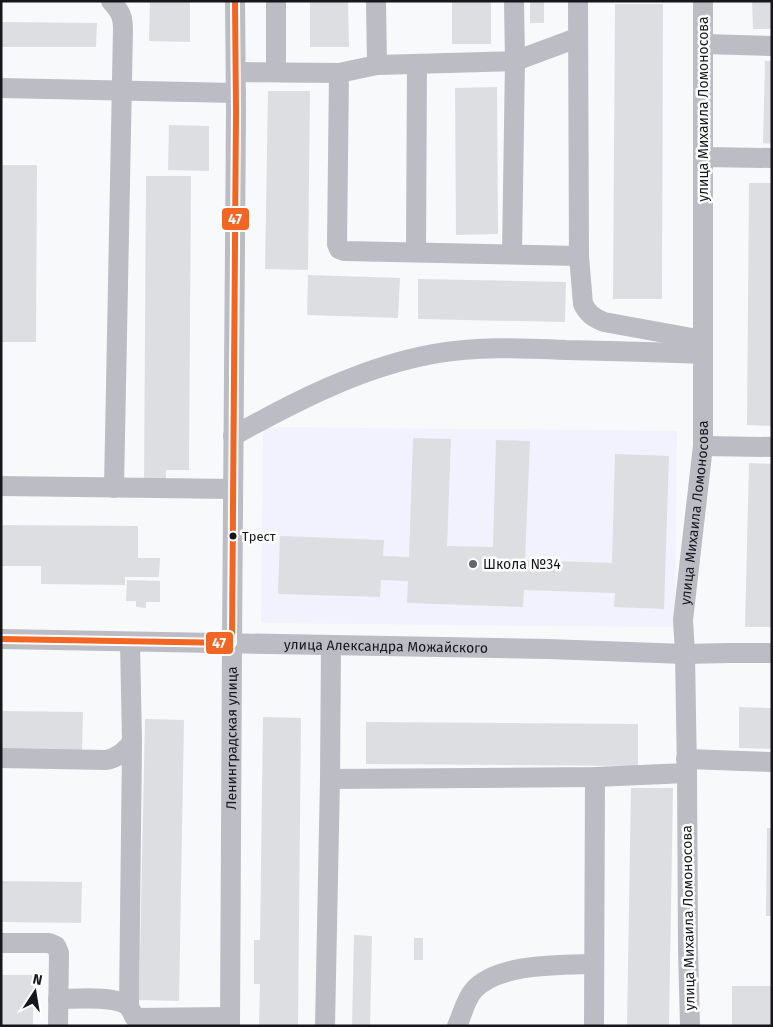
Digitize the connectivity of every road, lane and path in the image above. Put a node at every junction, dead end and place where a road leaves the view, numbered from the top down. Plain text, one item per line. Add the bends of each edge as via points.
1 (111, 1) edge
2 (235, 1) edge
3 (276, 1) edge
4 (376, 1) edge
5 (514, 1) edge
6 (578, 1) edge
7 (703, 1) edge
8 (577, 38) junction
9 (704, 44) junction
10 (772, 46) edge
11 (515, 61) junction
12 (417, 64) junction
13 (377, 65) junction
14 (236, 72) junction
15 (276, 72) junction
16 (339, 73) junction
17 (1, 88) edge
18 (122, 91) junction
19 (236, 93) junction
20 (703, 158) junction
21 (772, 158) edge
22 (416, 252) junction
23 (512, 254) junction
24 (579, 256) junction
25 (703, 347) junction
26 (233, 436) junction
27 (703, 446) junction
28 (772, 447) edge
29 (1, 486) edge
30 (114, 488) junction
31 (233, 489) junction
32 (1, 639) edge
33 (130, 642) junction
34 (232, 643) junction
35 (331, 645) junction
36 (772, 653) edge
37 (685, 654) junction
38 (132, 743) junction
39 (1, 758) edge
40 (772, 762) edge
41 (687, 766) junction
42 (595, 777) junction
43 (330, 779) junction
44 (1, 943) edge
45 (594, 964) junction
46 (58, 999) junction
47 (133, 1017) edge
48 (230, 1022) edge
49 (58, 1026) edge
50 (325, 1026) edge
51 (458, 1026) edge
52 (594, 1026) edge
53 (690, 1026) edge

1 - 18 street via 123,17
2 - 14 street, Ленинградская улица
3 - 15 street
4 - 13 street
5 - 11 street
6 - 8 street
7 - 9 street, улица Михаила Ломоносова
8 - 11 street
8 - 24 street
9 - 10 street
9 - 20 street, улица Михаила Ломоносова
11 - 12 street
11 - 23 street
12 - 13 street
12 - 22 street
13 - 16 street
14 - 15 street
14 - 19 street, Ленинградская улица
15 - 16 street
16 - 22 street via 339,249
17 - 18 street
18 - 19 street
18 - 30 street
19 - 26 street, Ленинградская улица
20 - 21 street
20 - 25 street, улица Михаила Ломоносова
22 - 23 street
23 - 24 street
24 - 25 street via 583,304 594,318
25 - 26 street via 510,348 432,354 328,387
25 - 27 street, улица Михаила Ломоносова
26 - 31 street, Ленинградская улица
27 - 28 street
27 - 37 street, улица Михаила Ломоносова via 683,620
29 - 30 street
30 - 31 street
31 - 34 street, Ленинградская улица
32 - 33 street, улица Александра Можайского
33 - 34 street, улица Александра Можайского
33 - 38 street
34 - 35 street, улица Александра Можайского
34 - 48 street, Ленинградская улица
35 - 37 street, улица Александра Можайского
35 - 43 street
36 - 37 street, улица Александра Можайского
37 - 41 street, улица Михаила Ломоносова
38 - 39 street via 119,756 106,760
38 - 47 street
40 - 41 street
41 - 42 street
41 - 53 street, улица Михаила Ломоносова
42 - 43 street
42 - 45 street
43 - 50 street
44 - 46 street via 56,946 59,953
45 - 51 street via 546,965 491,977 472,992
45 - 52 street
46 - 47 street via 110,999 122,1002
46 - 49 street
47 - 48 street

